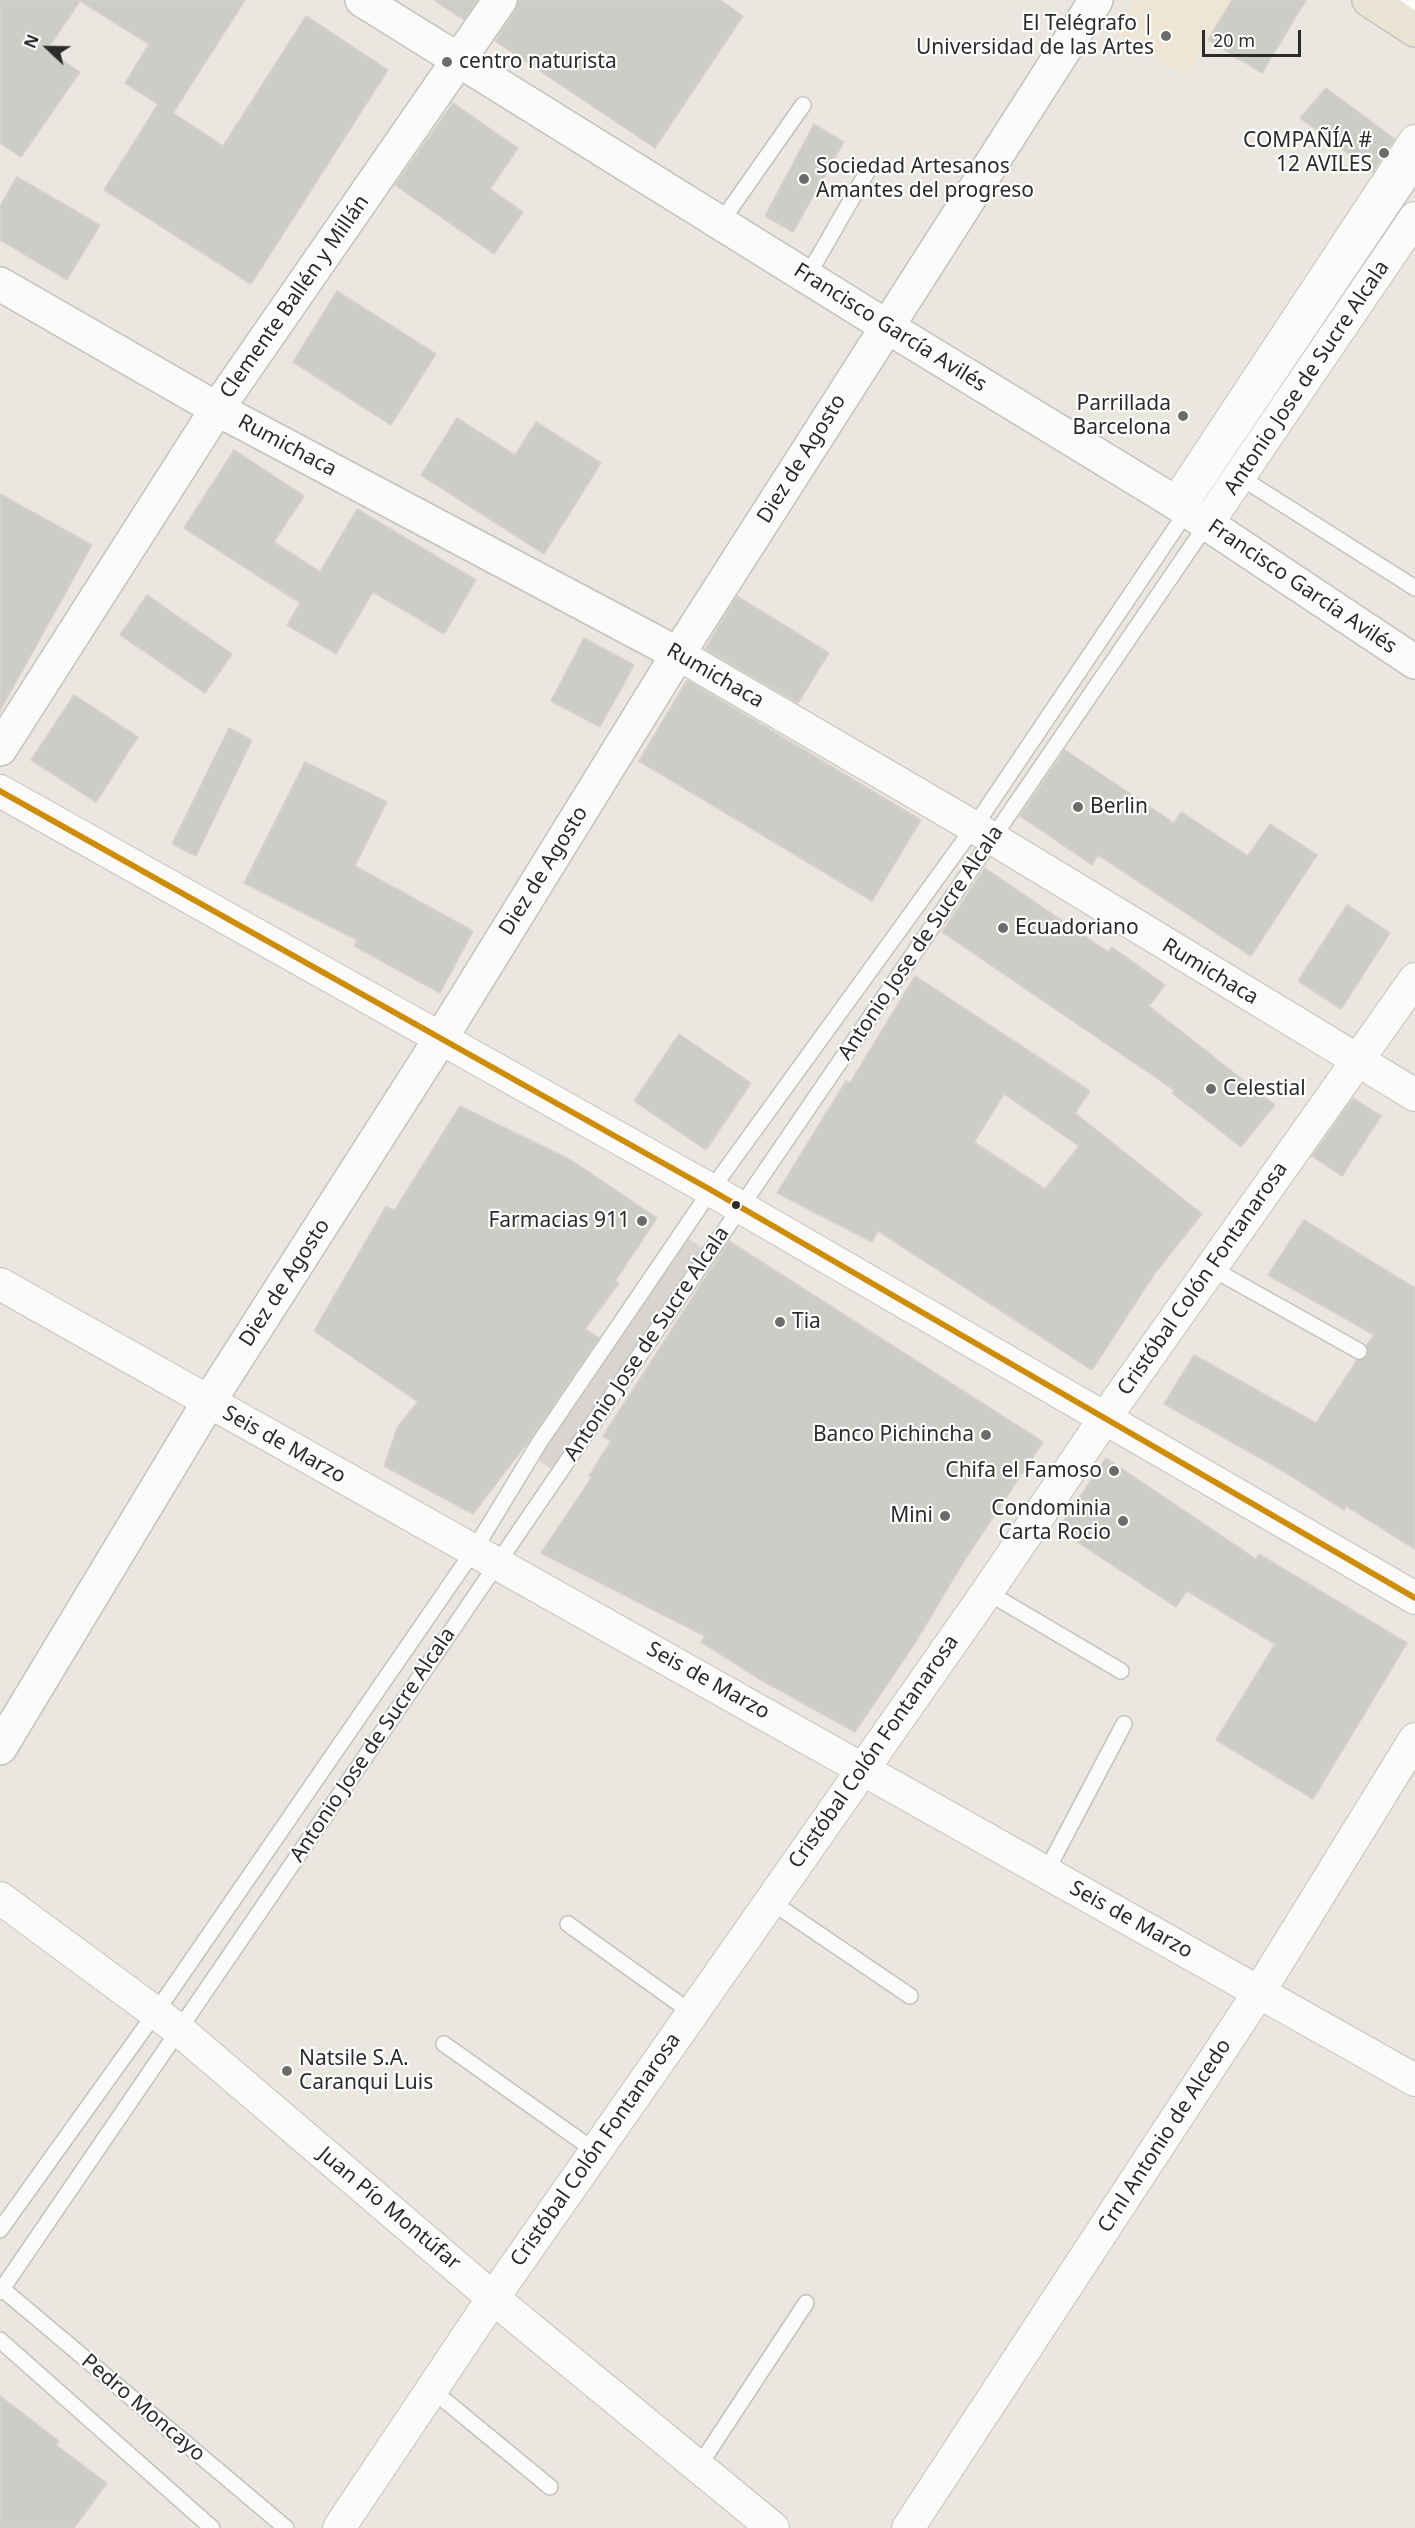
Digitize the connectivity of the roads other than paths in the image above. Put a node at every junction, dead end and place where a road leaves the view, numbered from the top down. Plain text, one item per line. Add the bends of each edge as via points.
1 (362, 0) edge
2 (500, 0) edge
3 (1096, 0) edge
4 (1369, 0) edge
5 (1403, 0) edge
6 (1415, 8) edge
7 (1415, 30) edge
8 (459, 61) junction
9 (803, 105) dead end
10 (1415, 141) edge
11 (1415, 173) edge
12 (866, 174) dead end
13 (1415, 218) edge
14 (721, 222) junction
15 (807, 277) junction
16 (0, 284) edge
17 (886, 326) junction
18 (217, 409) junction
19 (1240, 477) junction
20 (1191, 513) junction
21 (1415, 588) edge
22 (678, 654) junction
23 (1415, 662) edge
24 (0, 749) edge
25 (0, 792) edge
26 (983, 833) junction
27 (1415, 979) edge
28 (441, 1038) junction
29 (1357, 1062) junction
30 (1415, 1095) edge
31 (711, 1190) junction
32 (740, 1208) junction
33 (1211, 1268) junction
34 (0, 1284) edge
35 (1359, 1351) dead end
36 (208, 1403) junction
37 (1105, 1418) junction
38 (486, 1557) junction
39 (987, 1592) junction
40 (1415, 1598) edge
41 (1121, 1671) dead end
42 (1124, 1724) dead end
43 (1415, 1739) edge
44 (0, 1748) edge
45 (862, 1768) junction
46 (1046, 1872) junction
47 (0, 1898) edge
48 (770, 1901) junction
49 (568, 1924) dead end
50 (1259, 1992) junction
51 (910, 1996) dead end
52 (692, 2013) junction
53 (167, 2021) junction
54 (444, 2044) dead end
55 (1415, 2080) edge
56 (595, 2151) junction
57 (0, 2230) edge
58 (1, 2289) edge
59 (493, 2298) junction
60 (806, 2303) dead end
61 (0, 2340) edge
62 (431, 2389) junction
63 (699, 2466) junction
64 (550, 2487) dead end
65 (212, 2528) edge
66 (286, 2528) edge
67 (339, 2528) edge
68 (773, 2528) edge
69 (908, 2528) edge

1 - 8 street, Francisco García Avilés
2 - 8 street, Clemente Ballén y Millán
3 - 17 street, Diez de Agosto
4 - 7 main road
5 - 6 lane
8 - 14 street, Francisco García Avilés
8 - 18 street, Clemente Ballén y Millán
9 - 14 lane
10 - 20 street, Antonio Jose de Sucre Alcala
11 - 20 lane, Antonio Jose de Sucre Alcala
12 - 15 lane
13 - 19 street, Antonio Jose de Sucre Alcala
14 - 15 street, Francisco García Avilés
15 - 17 street, Francisco García Avilés
16 - 18 street, Rumichaca
17 - 20 street, Francisco García Avilés
17 - 22 street, Diez de Agosto
18 - 22 street, Rumichaca
18 - 24 street, Clemente Ballén y Millán
19 - 20 street, Antonio Jose de Sucre Alcala
19 - 21 lane
20 - 23 street, Francisco García Avilés
20 - 26 lane, Antonio Jose de Sucre Alcala
20 - 26 lane, Antonio Jose de Sucre Alcala
22 - 26 street, Rumichaca
22 - 28 street, Diez de Agosto
25 - 28 street
26 - 29 street, Rumichaca
26 - 31 lane, Antonio Jose de Sucre Alcala
26 - 32 lane, Antonio Jose de Sucre Alcala
27 - 29 street, Cristóbal Colón Fontanarosa
28 - 31 street
28 - 36 street, Diez de Agosto
29 - 30 street, Rumichaca
29 - 33 street, Cristóbal Colón Fontanarosa
31 - 32 street
31 - 38 lane, Antonio Jose de Sucre Alcala via 539,1443
32 - 37 street
32 - 38 lane, Antonio Jose de Sucre Alcala
33 - 35 lane
33 - 37 street, Cristóbal Colón Fontanarosa
34 - 36 street, Seis de Marzo
36 - 38 street, Seis de Marzo
36 - 44 street, Diez de Agosto
37 - 39 street, Cristóbal Colón Fontanarosa
37 - 40 street
38 - 45 street, Seis de Marzo
38 - 53 lane, Antonio Jose de Sucre Alcala
38 - 53 lane, Antonio Jose de Sucre Alcala
39 - 41 lane
39 - 45 street, Cristóbal Colón Fontanarosa
42 - 46 lane
43 - 50 street, Crnl Antonio de Alcedo
45 - 46 street, Seis de Marzo
45 - 48 street, Cristóbal Colón Fontanarosa
46 - 50 street, Seis de Marzo
47 - 53 street, Juan Pío Montúfar
48 - 51 lane
48 - 52 street, Cristóbal Colón Fontanarosa
49 - 52 lane
50 - 55 street, Seis de Marzo
50 - 69 street, Crnl Antonio de Alcedo
52 - 56 street, Cristóbal Colón Fontanarosa
53 - 57 lane, Antonio Jose de Sucre Alcala
53 - 58 lane, Antonio Jose de Sucre Alcala
53 - 59 street, Juan Pío Montúfar
54 - 56 lane
56 - 59 street, Cristóbal Colón Fontanarosa
58 - 66 lane, Pedro Moncayo
59 - 62 street, Cristóbal Colón Fontanarosa
59 - 63 street, Juan Pío Montúfar
60 - 63 lane
61 - 65 lane, Pedro Moncayo
62 - 64 lane
62 - 67 street, Cristóbal Colón Fontanarosa
63 - 68 street, Juan Pío Montúfar

